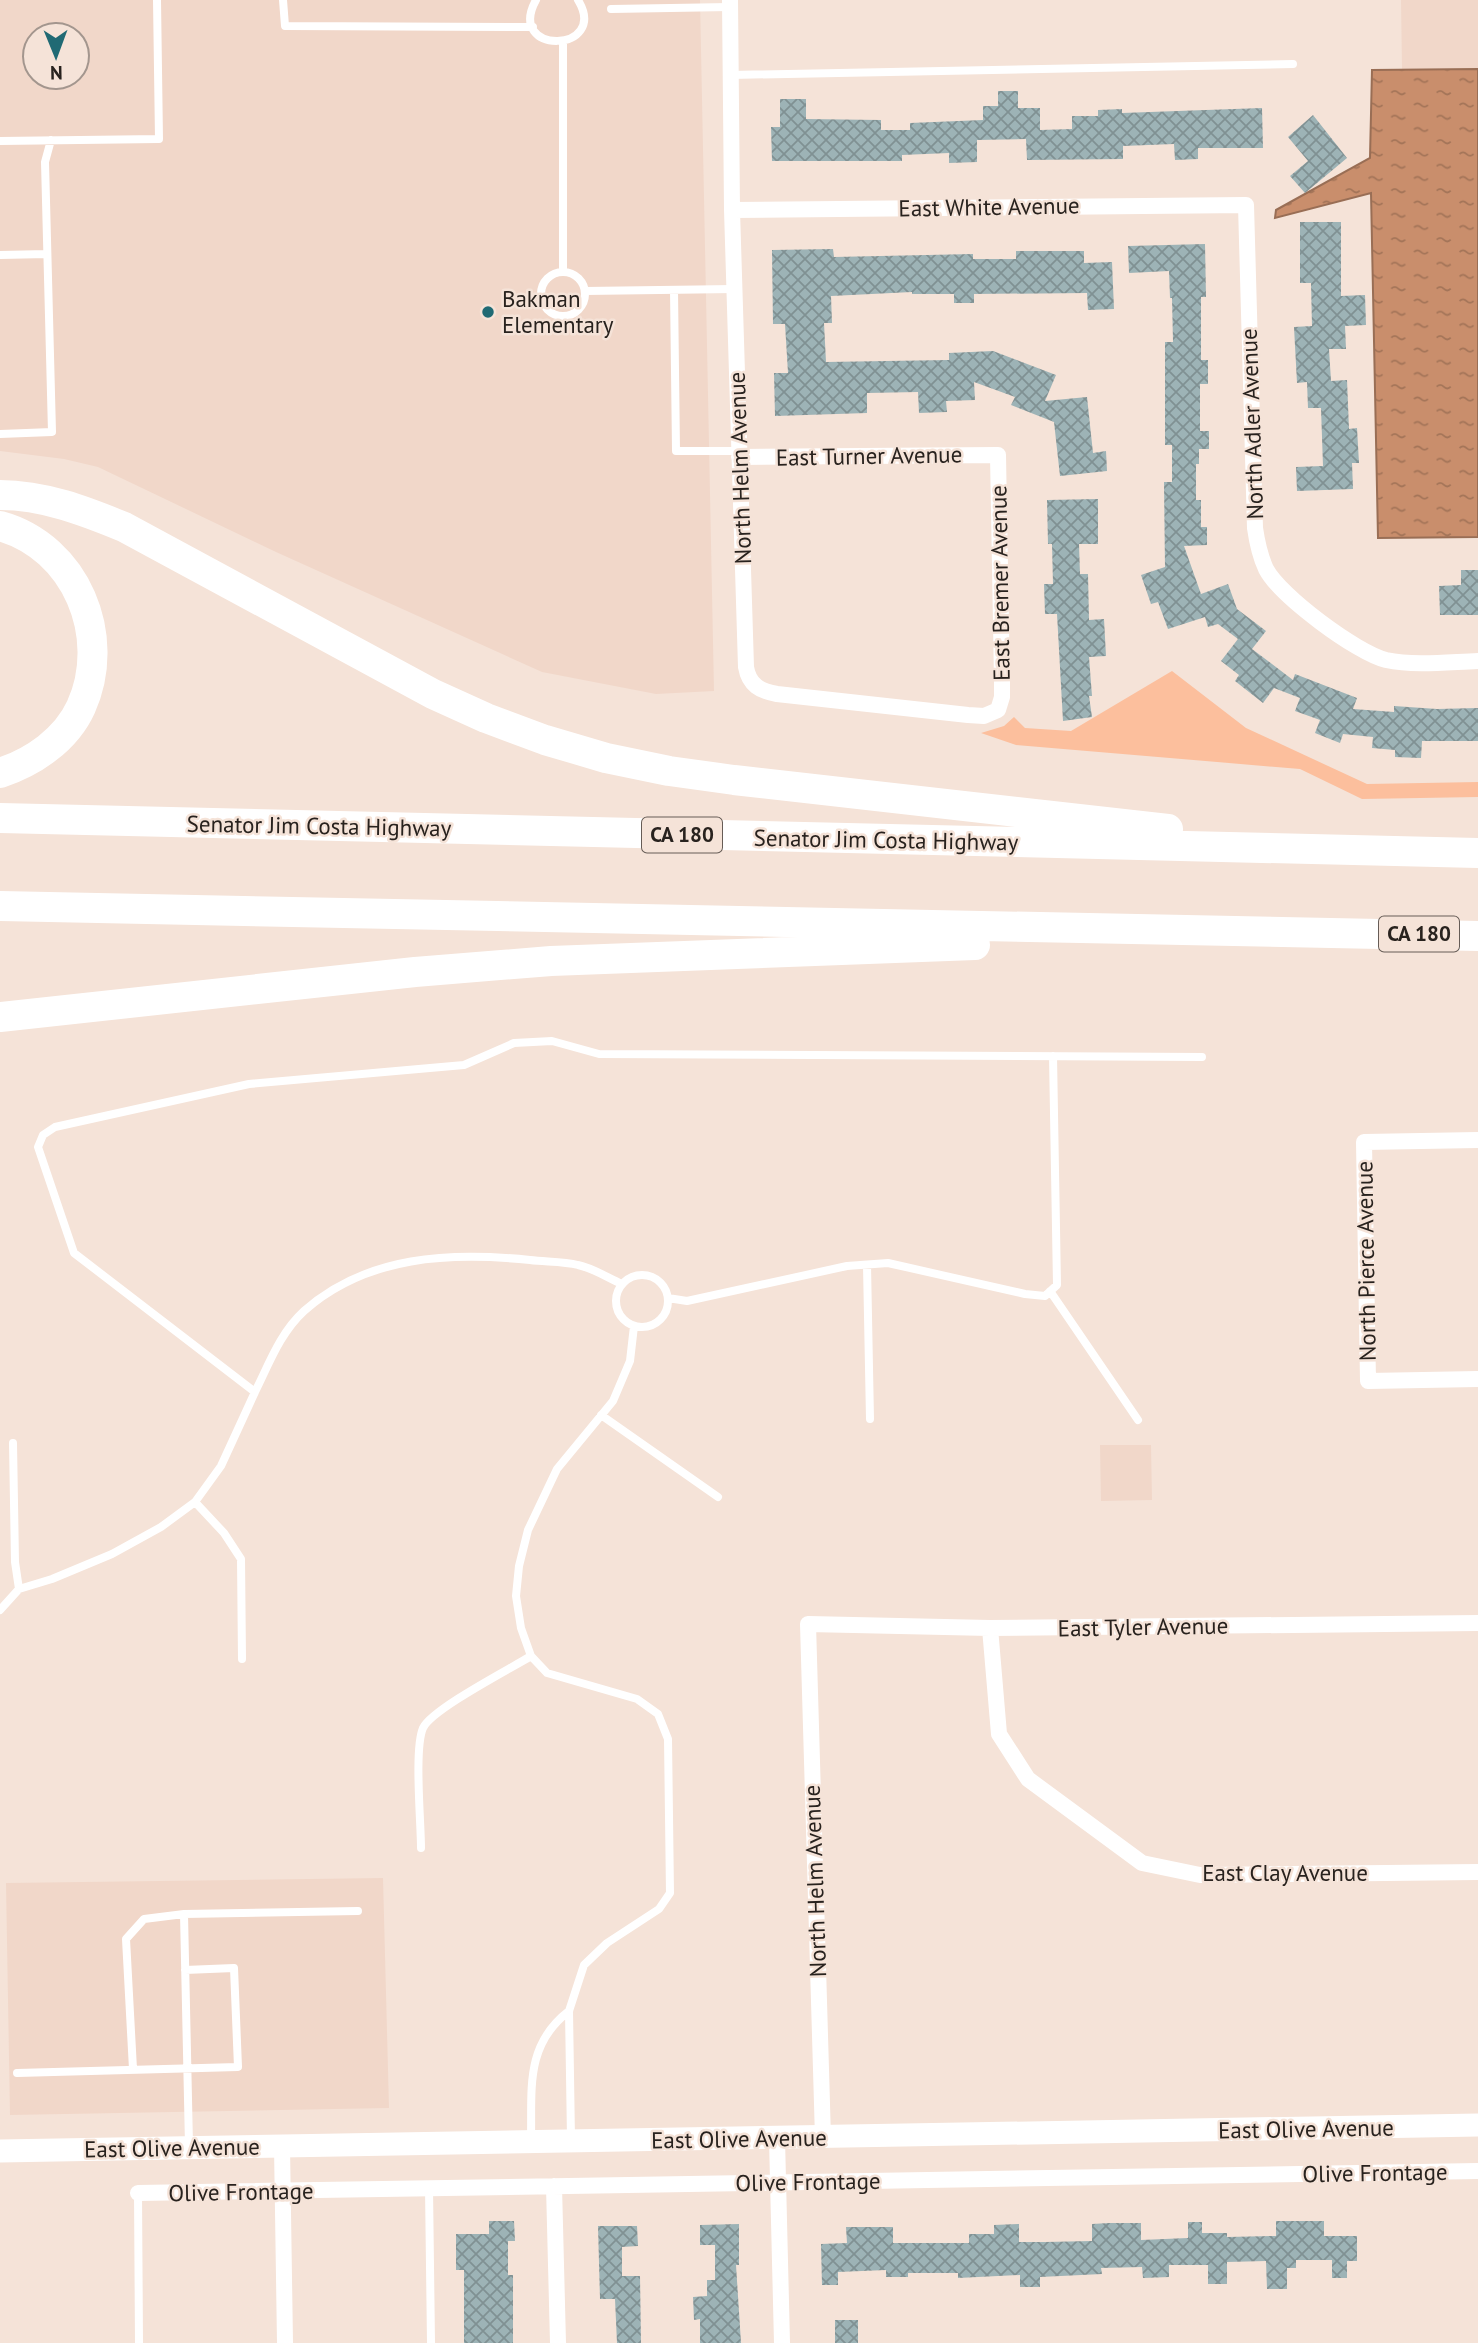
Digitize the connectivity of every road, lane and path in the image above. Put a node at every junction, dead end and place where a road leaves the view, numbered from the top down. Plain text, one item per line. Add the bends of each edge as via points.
1 (157, 0) edge
2 (283, 0) edge
3 (536, 0) edge
4 (578, 0) edge
5 (730, 3) edge
6 (611, 9) dead end
7 (533, 27) junction
8 (564, 41) junction
9 (1293, 64) dead end
10 (731, 75) junction
11 (51, 140) junction
12 (0, 141) edge
13 (1246, 205) joint
14 (732, 210) junction
15 (47, 254) junction
16 (0, 255) edge
17 (563, 272) junction
18 (734, 289) junction
19 (674, 290) junction
20 (585, 291) junction
21 (0, 434) edge
22 (739, 454) junction
23 (998, 455) joint
24 (0, 495) edge
25 (0, 526) edge
26 (1478, 661) edge
27 (998, 710) joint
28 (0, 773) edge
29 (0, 818) edge
30 (1364, 851) junction
31 (1478, 853) edge
32 (0, 906) edge
33 (1360, 933) junction
34 (1478, 936) edge
35 (0, 1017) edge
36 (1053, 1056) junction
37 (1202, 1057) dead end
38 (1478, 1140) edge
39 (867, 1265) junction
40 (622, 1284) junction
41 (1050, 1291) junction
42 (668, 1298) junction
43 (634, 1326) junction
44 (1478, 1379) edge
45 (255, 1392) junction
46 (601, 1415) junction
47 (870, 1419) dead end
48 (1138, 1420) dead end
49 (13, 1443) dead end
50 (718, 1497) dead end
51 (195, 1502) junction
52 (19, 1589) junction
53 (0, 1610) edge
54 (1478, 1623) edge
55 (808, 1624) joint
56 (990, 1628) junction
57 (531, 1656) junction
58 (242, 1659) dead end
59 (421, 1848) dead end
60 (1478, 1872) edge
61 (358, 1911) dead end
62 (184, 1914) junction
63 (185, 1970) junction
64 (569, 2011) junction
65 (187, 2068) junction
66 (133, 2069) junction
67 (17, 2073) dead end
68 (1478, 2125) edge
69 (823, 2138) junction
70 (777, 2139) junction
71 (571, 2142) junction
72 (531, 2143) junction
73 (282, 2146) junction
74 (189, 2148) junction
75 (0, 2151) edge
76 (1478, 2171) edge
77 (779, 2183) junction
78 (554, 2186) junction
79 (429, 2189) junction
80 (282, 2191) junction
81 (138, 2193) joint
82 (139, 2343) edge
83 (285, 2343) edge
84 (431, 2343) edge
85 (558, 2343) edge
86 (782, 2343) edge

1 - 11 lane via 159,139
2 - 7 lane via 285,26
3 - 7 lane via 531,9
4 - 8 lane via 583,9 582,26
5 - 6 lane
5 - 10 street, North Helm Avenue
7 - 8 lane via 545,40
8 - 17 lane
9 - 10 lane
10 - 14 street, North Helm Avenue
11 - 12 lane
11 - 15 lane via 45,162
13 - 14 street, East White Avenue
13 - 26 street, North Adler Avenue via 1255,528 1267,571 1281,588 1355,647 1387,660
14 - 18 street, North Helm Avenue
15 - 16 lane
15 - 21 lane via 51,432
17 - 20 lane via 579,278
17 - 20 lane via 552,275 542,286 541,300 550,312 571,315 582,306
18 - 19 lane
18 - 22 street, North Helm Avenue
19 - 20 lane
19 - 22 lane via 676,451
22 - 23 street, East Turner Avenue
22 - 27 street, North Helm Avenue via 746,667 755,686 777,694 968,715 984,716
23 - 27 street, East Bremer Avenue via 1002,697
24 - 30 highway via 54,502 124,527 433,694 545,740 606,758 734,780
25 - 28 highway via 32,539 73,580 85,603 93,643 87,689 68,726 39,755
29 - 30 highway, Senator Jim Costa Highway / CA 180
30 - 31 highway, Senator Jim Costa Highway / CA 180
32 - 33 highway, CA 180
33 - 34 highway, CA 180
33 - 35 highway via 551,961
36 - 37 lane
36 - 41 lane via 1057,1285
36 - 45 lane via 599,1054 552,1041 514,1043 464,1065 249,1084 55,1127 43,1135 38,1147 74,1252
38 - 44 street, North Pierce Avenue via 1364,1142 1368,1381
39 - 41 lane via 888,1264 1025,1294 1045,1296
39 - 42 lane via 687,1301
39 - 47 lane
40 - 42 lane via 628,1278 646,1275 661,1282
40 - 43 lane via 615,1300 617,1308
40 - 45 lane via 580,1265 488,1256 421,1259 356,1276 304,1312 282,1336
41 - 48 lane
42 - 43 lane via 659,1321
43 - 46 lane via 630,1362 613,1401
45 - 51 lane via 221,1466
46 - 50 lane
46 - 57 lane via 557,1469 528,1530 516,1596
49 - 52 lane
51 - 52 lane via 113,1554
51 - 58 lane via 241,1559
52 - 53 lane
54 - 56 street, East Tyler Avenue
55 - 56 street, East Tyler Avenue
55 - 69 street, North Helm Avenue
56 - 60 street, East Clay Avenue via 999,1734 1028,1779 1142,1863 1200,1875
57 - 59 lane via 441,1711 424,1728 419,1762
57 - 64 lane via 547,1673 637,1699 658,1714 668,1740 670,1893 659,1909 607,1943 584,1965
61 - 62 lane
62 - 63 lane
62 - 66 lane via 144,1919 126,1939
63 - 65 lane
63 - 65 lane via 234,1968 238,2067
64 - 71 lane
64 - 72 lane via 553,2023 537,2055
65 - 66 lane
65 - 74 lane
66 - 67 lane
68 - 69 main road, East Olive Avenue
69 - 70 main road, East Olive Avenue
70 - 71 main road, East Olive Avenue
70 - 77 street
71 - 72 main road, East Olive Avenue
72 - 73 main road, East Olive Avenue
73 - 74 main road, East Olive Avenue
73 - 80 street
74 - 75 main road, East Olive Avenue
76 - 77 street, Olive Frontage
77 - 78 street, Olive Frontage
77 - 86 street
78 - 79 street, Olive Frontage
78 - 85 street
79 - 80 street, Olive Frontage
79 - 84 lane
80 - 81 street, Olive Frontage
80 - 83 street
81 - 82 lane

